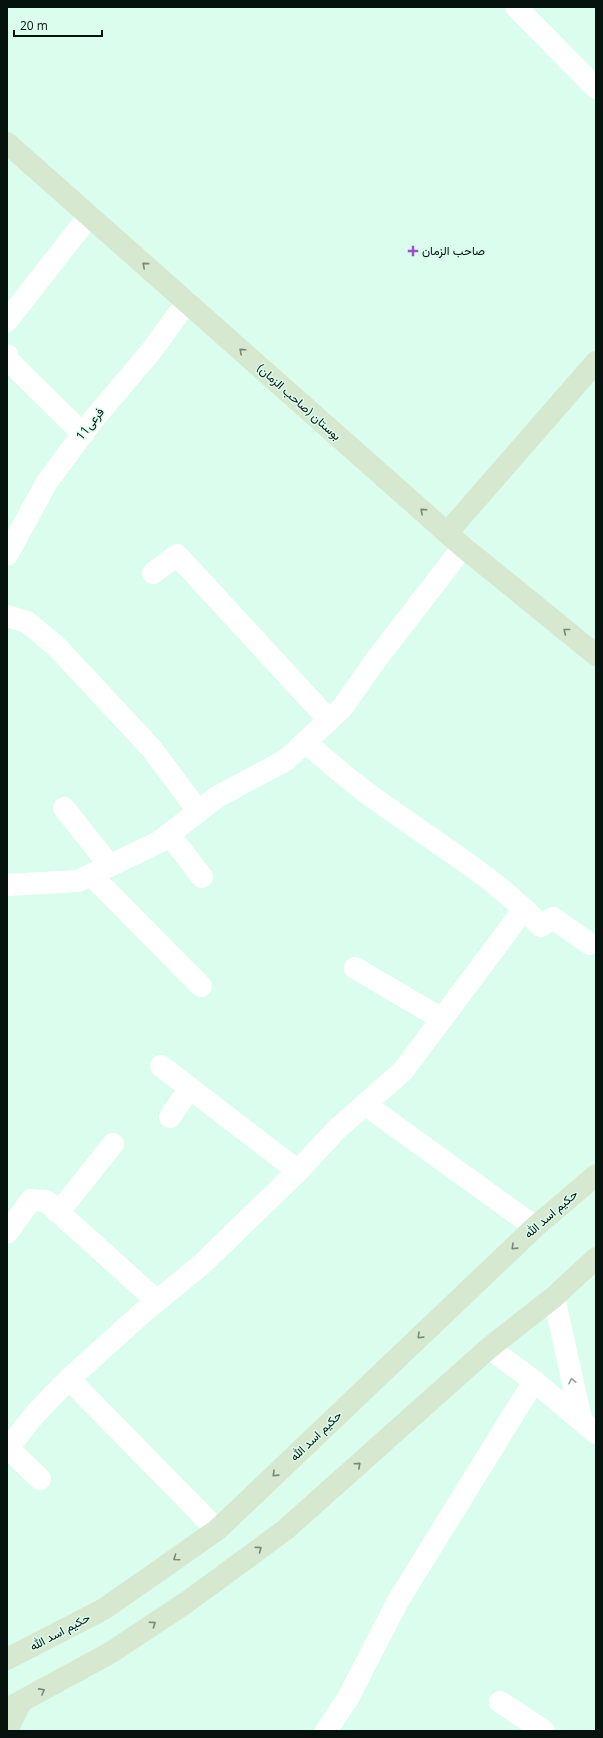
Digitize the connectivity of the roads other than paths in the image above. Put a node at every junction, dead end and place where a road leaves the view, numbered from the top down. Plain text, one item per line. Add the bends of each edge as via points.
1 (516, 7) edge
2 (596, 88) edge
3 (7, 143) edge
4 (89, 216) junction
5 (187, 302) junction
6 (7, 321) edge
7 (7, 354) edge
8 (596, 362) edge
9 (83, 434) junction
10 (447, 533) junction
11 (463, 547) junction
12 (7, 555) edge
13 (153, 573) dead end
14 (7, 616) edge
15 (596, 655) edge
16 (329, 720) junction
17 (305, 742) junction
18 (64, 808) dead end
19 (198, 811) junction
20 (169, 834) junction
21 (101, 870) junction
22 (202, 877) dead end
23 (7, 885) edge
24 (524, 908) junction
25 (590, 944) dead end
26 (355, 968) dead end
27 (201, 986) dead end
28 (442, 1019) junction
29 (161, 1066) dead end
30 (190, 1088) junction
31 (366, 1105) junction
32 (170, 1117) dead end
33 (113, 1144) dead end
34 (298, 1171) junction
35 (596, 1175) edge
36 (58, 1213) junction
37 (535, 1227) junction
38 (7, 1233) edge
39 (596, 1258) edge
40 (554, 1297) junction
41 (157, 1301) junction
42 (489, 1348) junction
43 (69, 1379) junction
44 (534, 1381) junction
45 (588, 1426) edge
46 (7, 1447) edge
47 (40, 1479) dead end
48 (217, 1530) junction
49 (7, 1659) edge
50 (500, 1702) dead end
51 (14, 1705) edge
52 (7, 1730) edge
53 (326, 1731) edge
54 (544, 1731) edge

1 - 2 street
3 - 4 main road, بوستان (صاحب الزمان)
5 -> 4 main road, بوستان (صاحب الزمان)
4 - 6 street
5 - 9 street, فرعی11 via 152,350
10 -> 5 main road, بوستان (صاحب الزمان)
7 - 9 street via 8,360
8 - 10 main road
9 - 12 street, فرعی11 via 47,482
10 - 11 main road, بوستان (صاحب الزمان)
15 -> 11 main road, بوستان (صاحب الزمان)
11 - 16 street via 342,708
13 - 16 street via 177,555
14 - 19 street via 27,622 57,647 152,749
16 - 17 street
17 - 19 street via 286,760 217,797
17 - 24 street via 354,784 489,879
18 - 21 street
19 - 20 street
20 - 21 street via 159,842
20 - 22 street
21 - 23 street via 78,881
21 - 27 street
24 - 25 street via 541,926 553,918
24 - 28 street
26 - 28 street
28 - 31 street via 403,1071
29 - 30 street
30 - 32 street
30 - 34 street
31 - 34 street via 337,1129
31 - 37 street
33 - 36 street
34 - 41 street via 202,1264
35 - 37 main road, حکیم اسد الله
36 - 38 street via 46,1201 31,1200
36 - 41 street
37 -> 48 main road, حکیم اسد الله
39 - 40 main road
40 - 42 main road
45 -> 40 street
41 - 43 street
42 - 44 street
51 -> 42 main road via 110,1653 187,1602 285,1530
43 - 46 street
43 - 48 street
44 - 45 street
44 - 53 street via 398,1601 348,1698
46 - 47 street
48 -> 49 main road, حکیم اسد الله via 104,1609
50 - 54 street
51 - 52 main road

